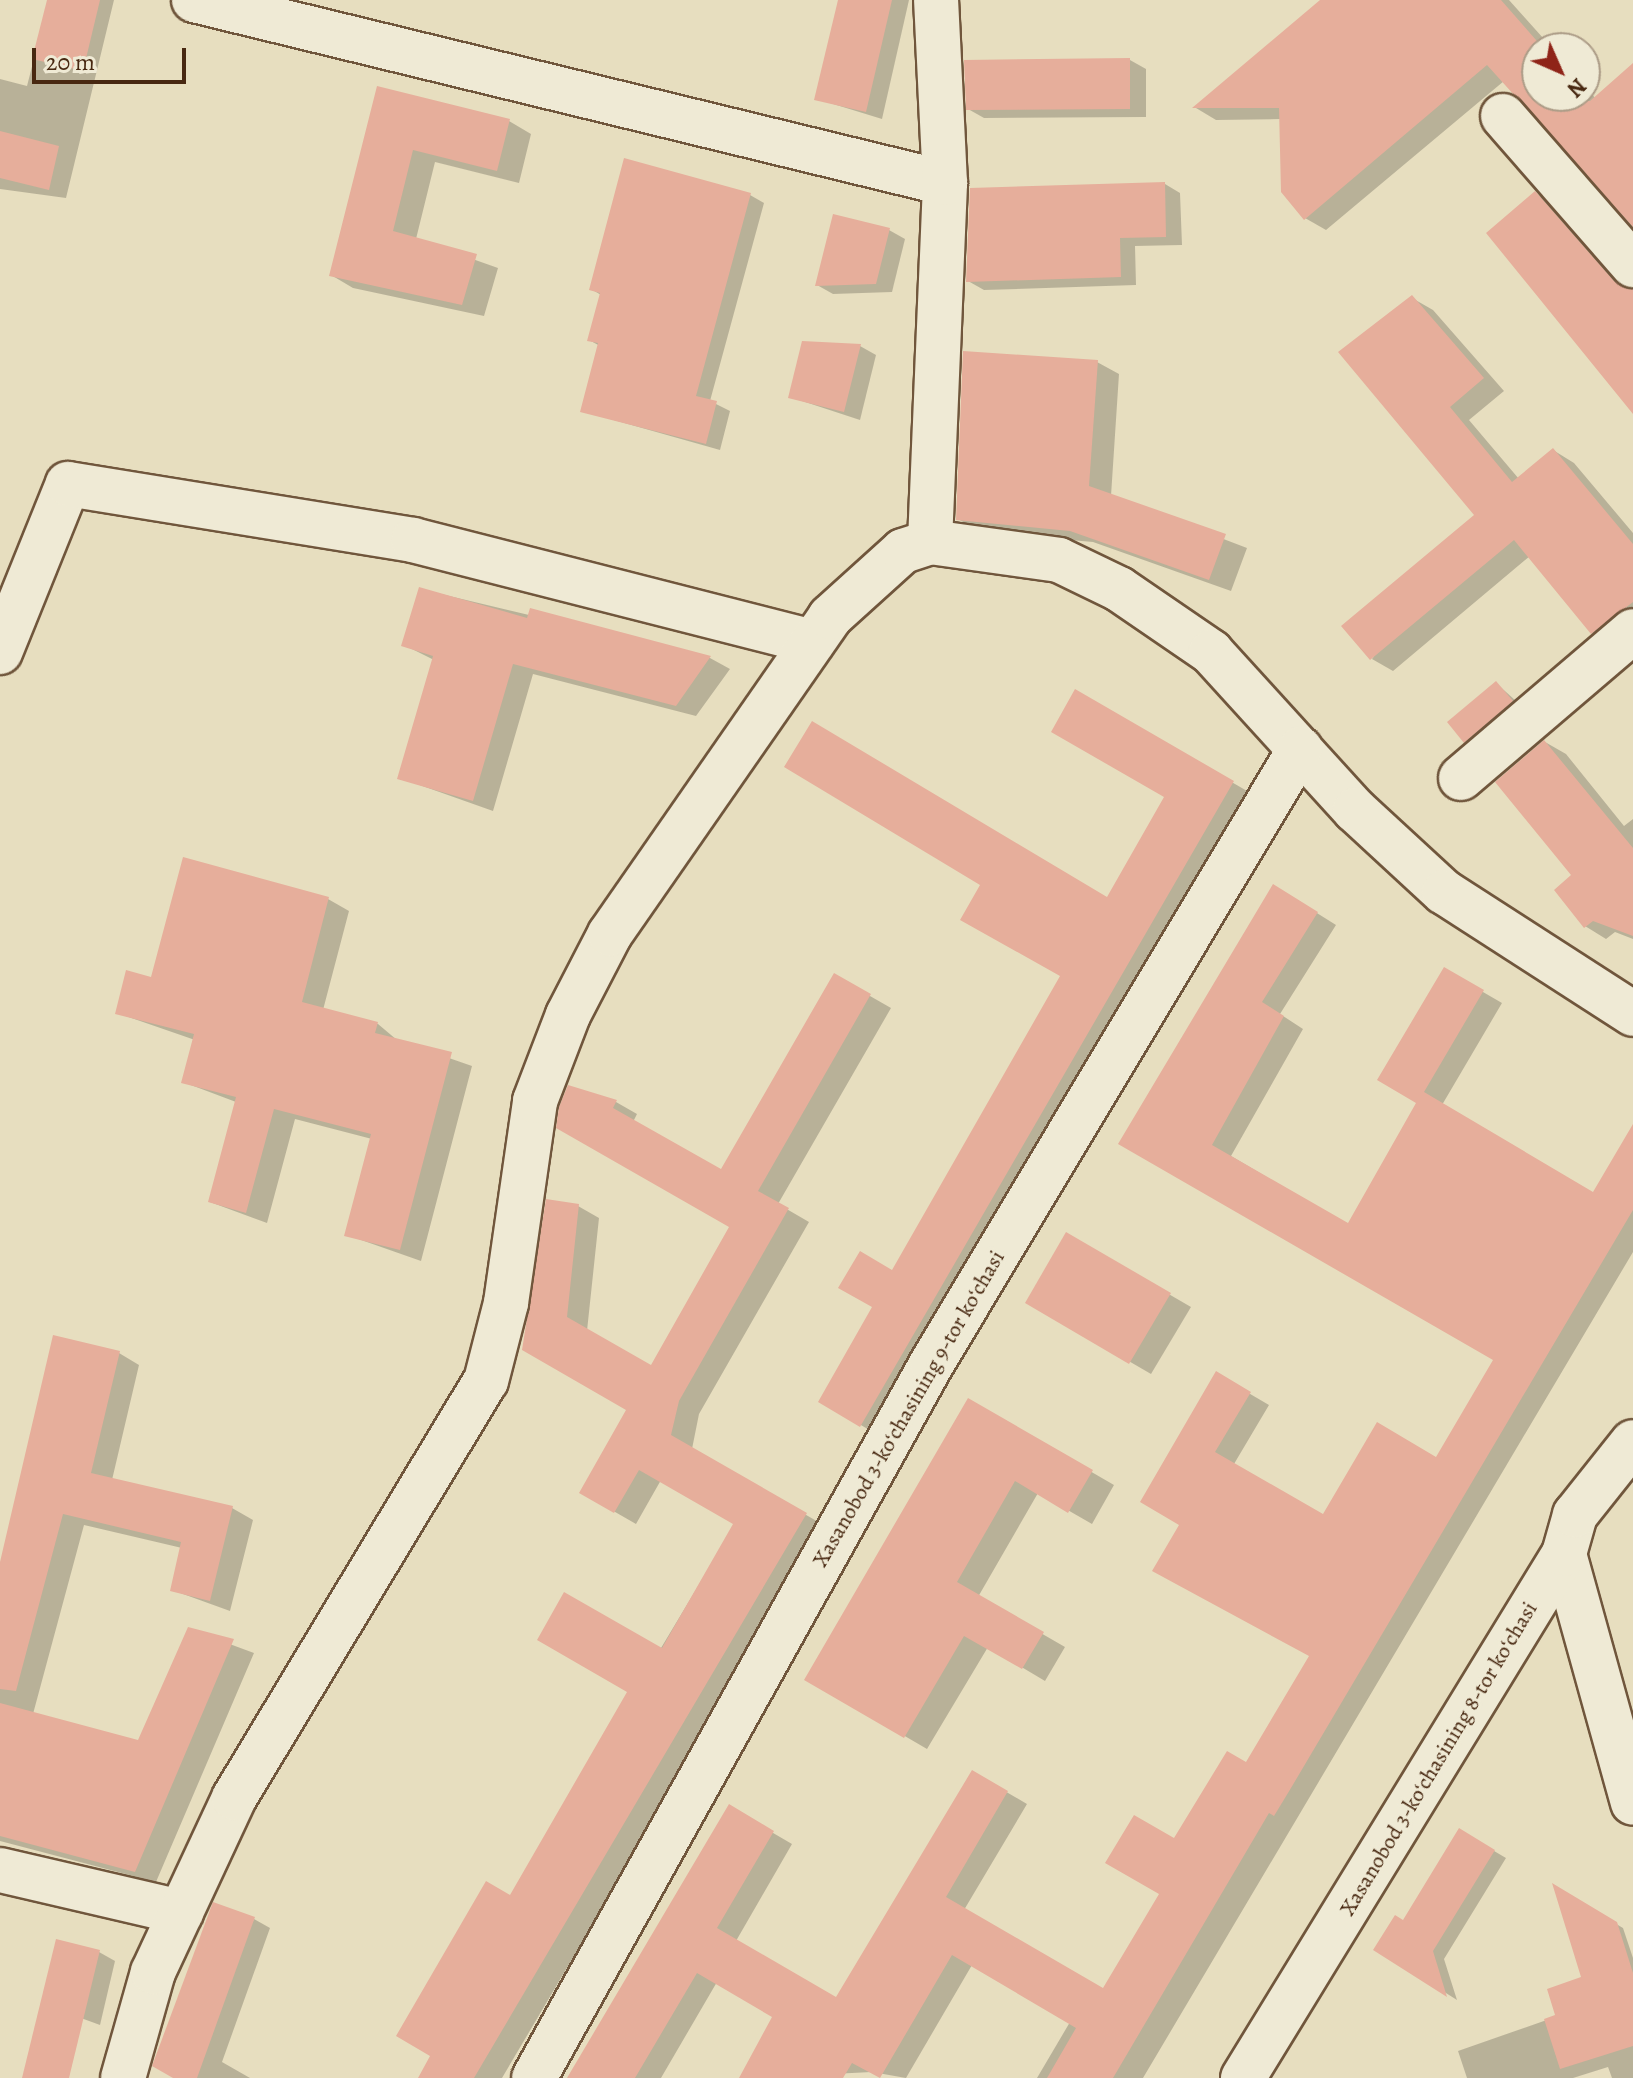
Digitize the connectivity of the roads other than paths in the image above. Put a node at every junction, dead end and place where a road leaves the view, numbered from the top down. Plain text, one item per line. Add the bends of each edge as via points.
1 (194, 0) edge
2 (936, 0) edge
3 (1503, 116) dead end
4 (945, 183) junction
5 (1633, 265) edge
6 (930, 542) junction
7 (1633, 631) edge
8 (812, 642) junction
9 (0, 652) edge
10 (1300, 749) junction
11 (1461, 778) dead end
12 (1633, 1014) edge
13 (1633, 1442) edge
14 (1564, 1554) junction
15 (1633, 1803) edge
16 (0, 1870) edge
17 (181, 1912) junction
18 (123, 2078) edge
19 (534, 2078) edge
20 (1243, 2078) edge

1 - 4 street
2 - 4 street
3 - 5 street
4 - 6 street
6 - 8 street via 903,551 862,584
6 - 10 street via 1059,560 1119,589 1211,652
7 - 11 street
8 - 9 street via 413,540 68,484
8 - 17 street via 610,934 568,1015 535,1101 506,1303 486,1381 234,1798
10 - 12 street via 1444,892
10 - 19 street, Xasanobod 3-koʻchasining 9-tor koʻchasi via 932,1363
13 - 14 street, Xasanobod 3-koʻchasining 8-tor koʻchasi via 1575,1515
14 - 15 street
14 - 20 street, Xasanobod 3-koʻchasining 8-tor koʻchasi
16 - 17 street
17 - 18 street via 153,1972

